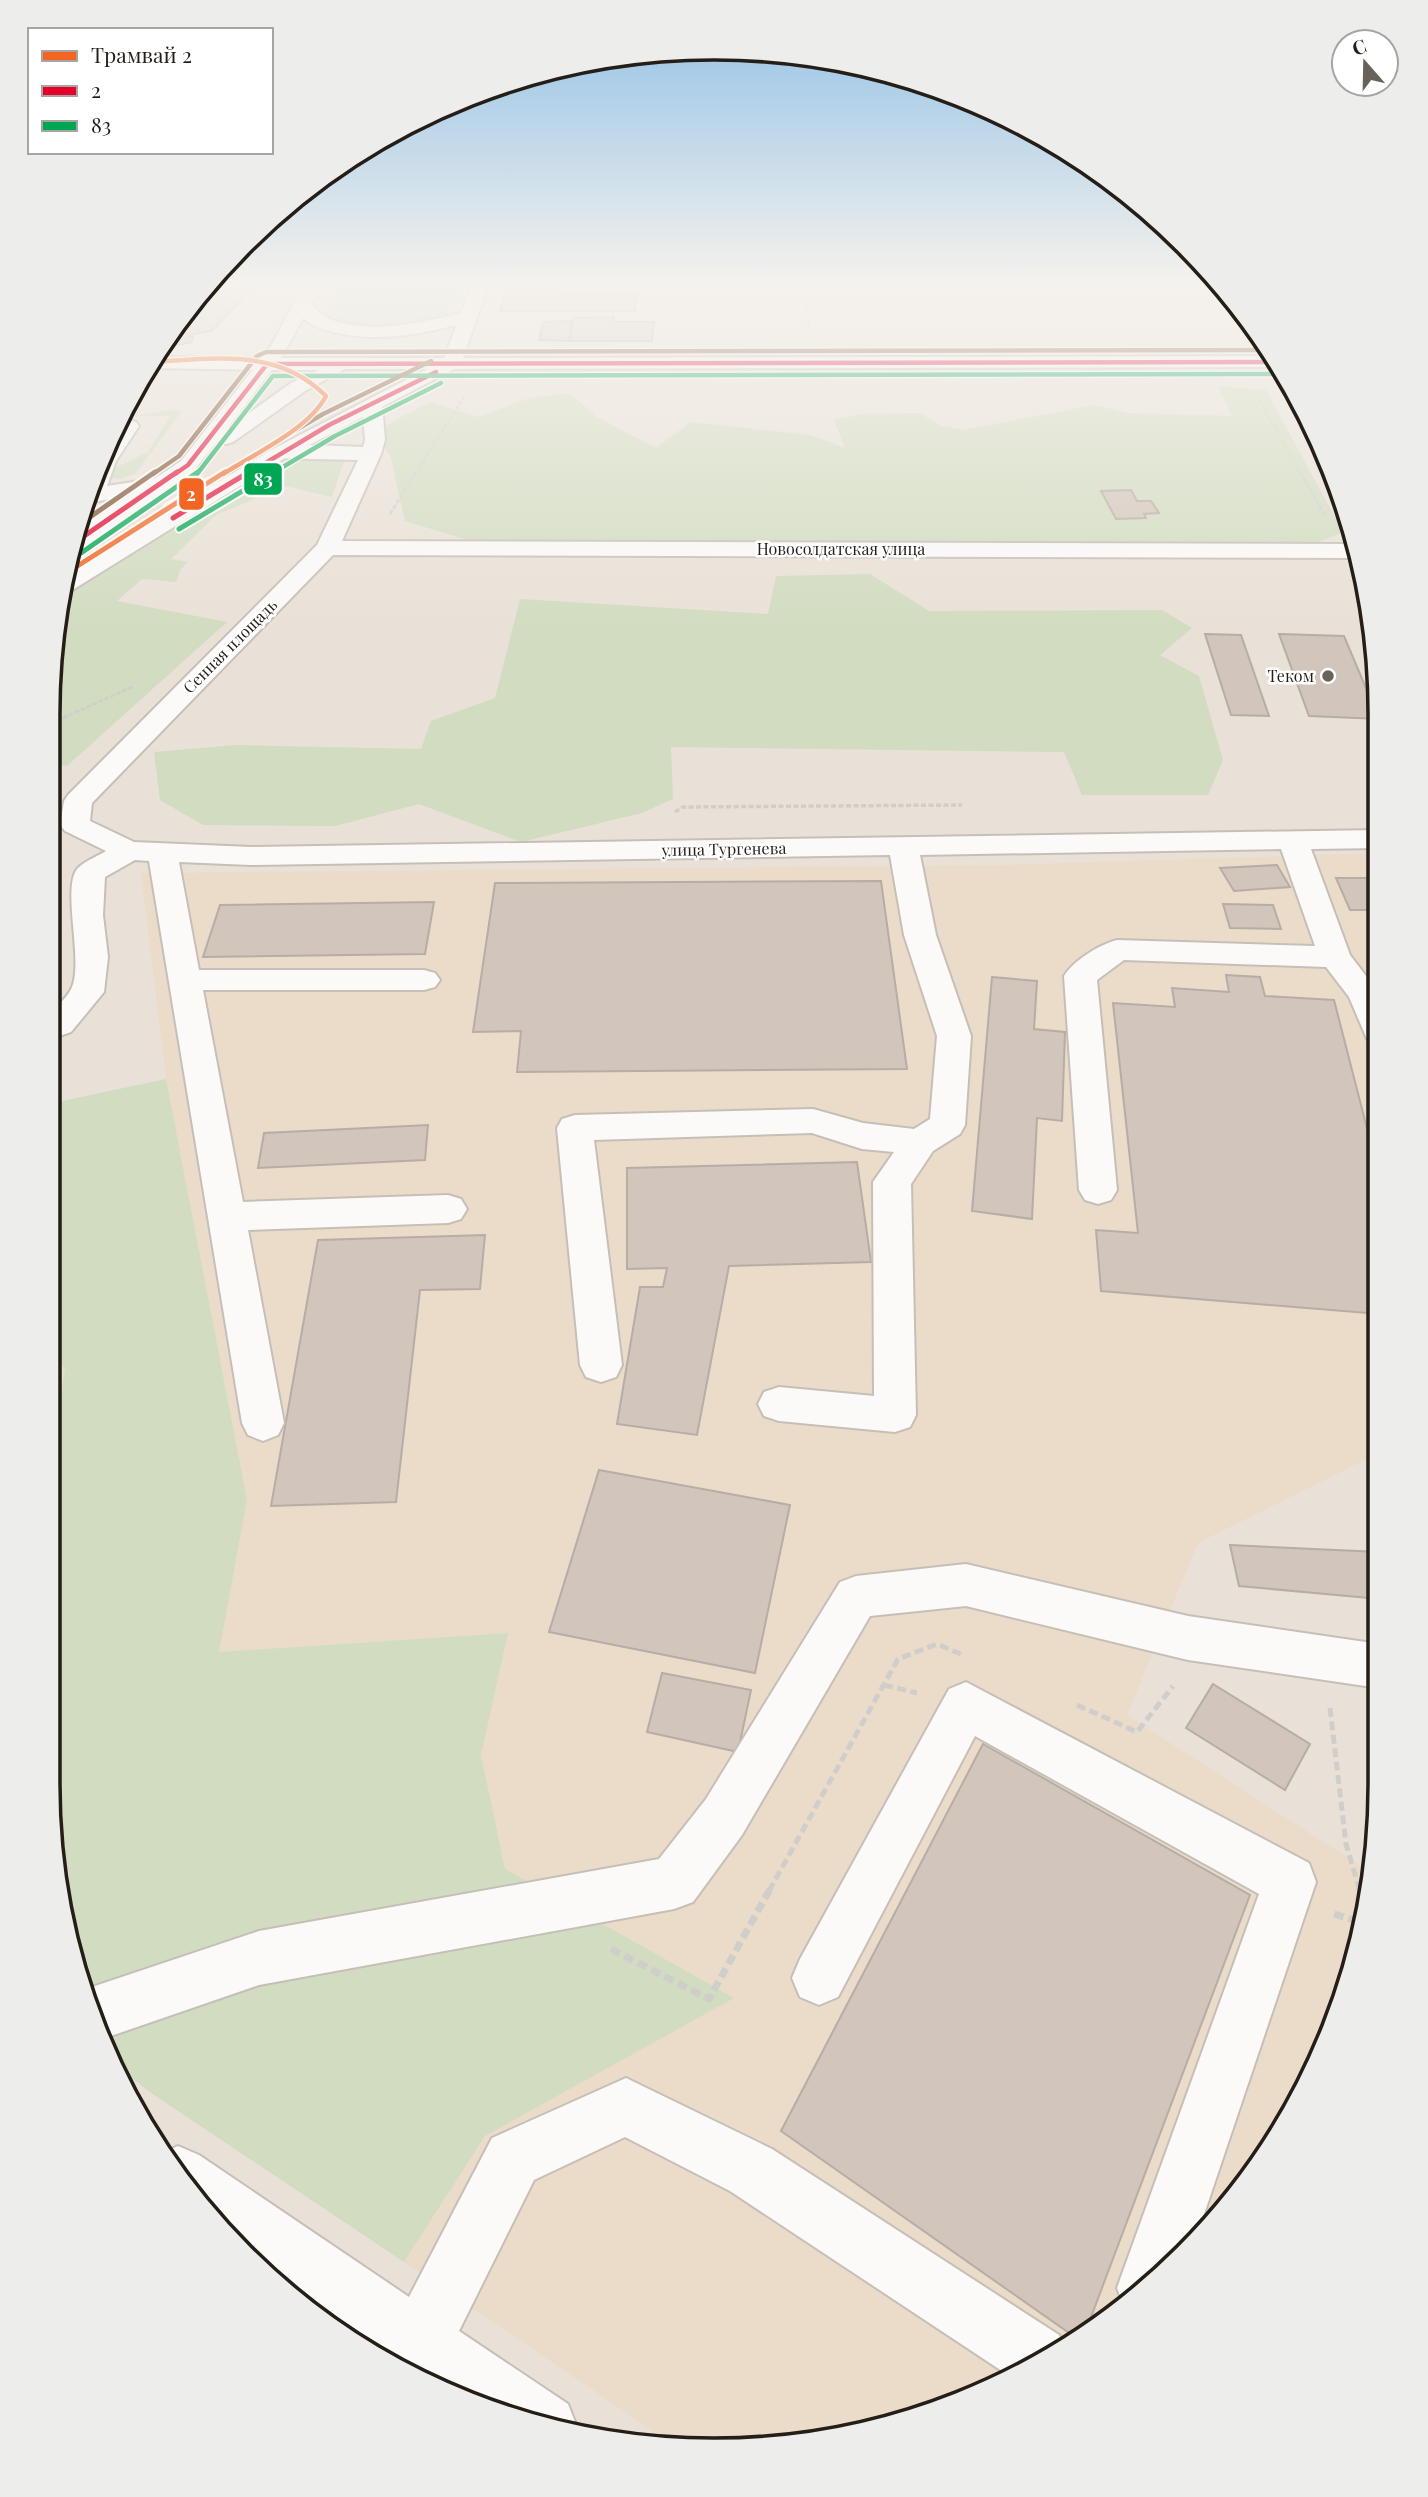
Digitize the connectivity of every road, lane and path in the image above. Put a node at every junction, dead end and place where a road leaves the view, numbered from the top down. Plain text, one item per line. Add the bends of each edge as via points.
1 (242, 397) edge
2 (285, 397) edge
3 (349, 397) edge
4 (387, 397) edge
5 (464, 397) edge
6 (1258, 397) edge
7 (372, 404) junction
8 (329, 425) junction
9 (129, 426) dead end
10 (121, 439) edge
11 (278, 454) junction
12 (371, 454) junction
13 (188, 465) junction
14 (165, 483) junction
15 (98, 495) edge
16 (85, 535) edge
17 (1345, 542) edge
18 (327, 548) junction
19 (370, 548) junction
20 (1347, 550) edge
21 (74, 579) edge
22 (201, 676) junction
23 (60, 719) edge
24 (75, 825) joint
25 (1368, 839) edge
26 (1293, 841) junction
27 (903, 846) junction
28 (146, 852) junction
29 (1335, 957) junction
30 (184, 980) junction
31 (424, 980) dead end
32 (1368, 1005) edge
33 (60, 1023) edge
34 (920, 1142) junction
35 (1098, 1190) dead end
36 (448, 1209) dead end
37 (225, 1217) junction
38 (601, 1365) dead end
39 (779, 1404) dead end
40 (263, 1423) dead end
41 (1325, 1658) junction
42 (1368, 1664) edge
43 (1360, 1889) edge
44 (820, 1978) dead end
45 (101, 2012) edge
46 (207, 2196) edge
47 (1156, 2266) edge
48 (420, 2342) junction
49 (1033, 2354) edge
50 (514, 2406) edge

1 - 13 street
2 - 13 street
3 - 8 street
4 - 7 street
5 - 19 path
6 - 17 path
7 - 8 street
7 - 12 street via 375,440
8 - 11 street
9 - 10 street
11 - 12 street
11 - 21 street
12 - 18 street, Сенная площадь
13 - 14 street
14 - 15 street
14 - 16 street
18 - 19 street, Новосолдатская улица
18 - 22 street, Сенная площадь
19 - 20 street, Новосолдатская улица
22 - 23 path via 135,686
22 - 24 street, Сенная площадь via 78,801
24 - 28 street, улица Тургенева
25 - 26 street, улица Тургенева
26 - 27 street, улица Тургенева
26 - 29 street
27 - 28 street, улица Тургенева via 251,856
27 - 34 street via 920,934 954,1036 947,1125
28 - 30 street
28 - 33 street via 90,873 88,992
29 - 32 street
29 - 35 street via 1117,950 1080,976
30 - 31 street
30 - 37 street
34 - 38 street via 862,1136 813,1121 575,1128
34 - 39 street via 891,1182 895,1415
36 - 37 street
37 - 40 street
41 - 42 street
41 - 43 path via 1346,1844
41 - 45 street via 1188,1638 966,1585 856,1597 724,1817 674,1883 259,1958
44 - 47 street via 966,1705 1290,1882
46 - 48 street
48 - 49 street via 513,2159 626,2107 751,2170
48 - 50 street

